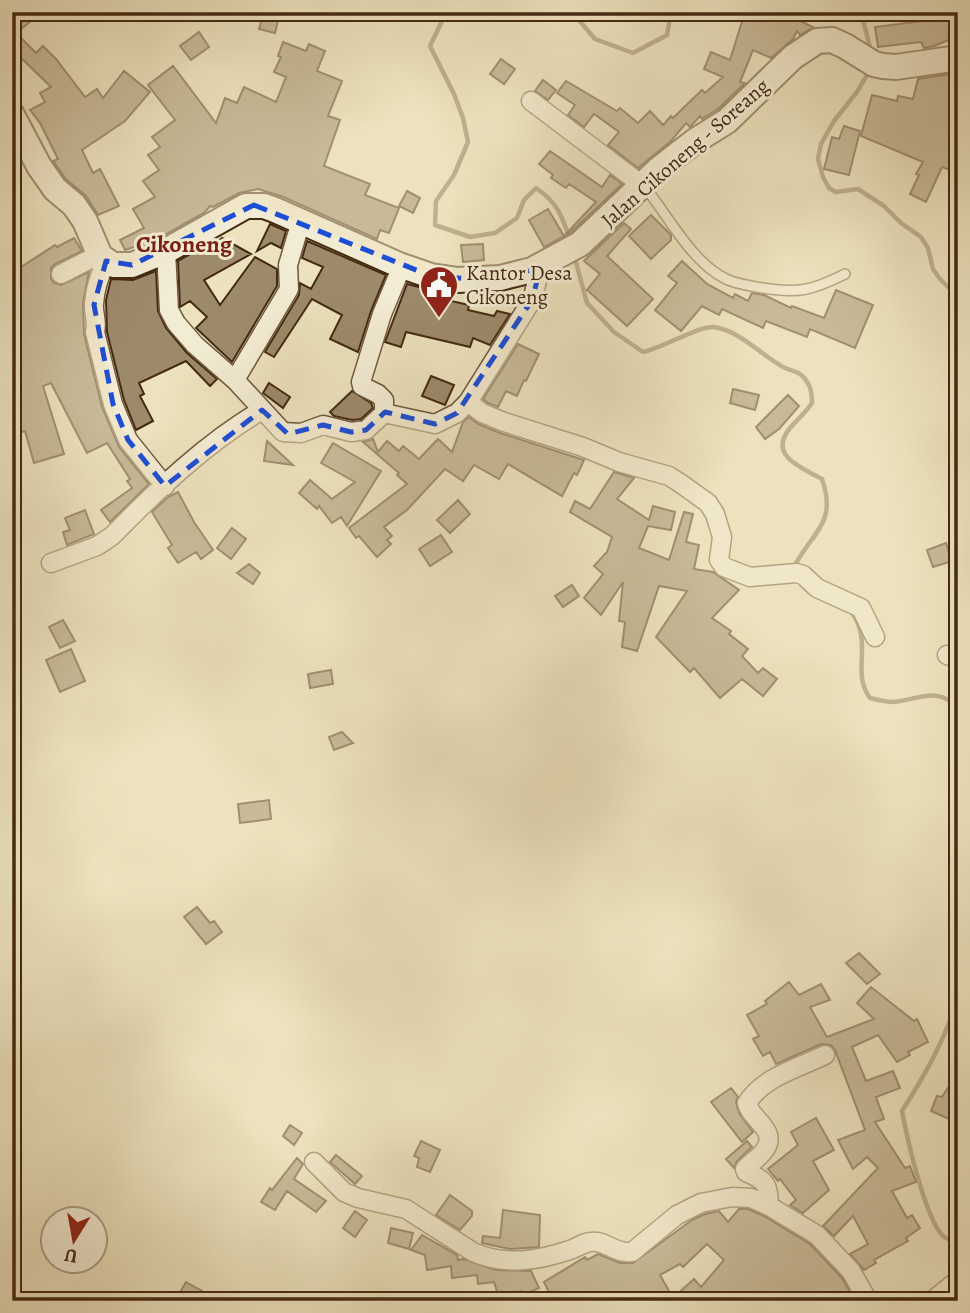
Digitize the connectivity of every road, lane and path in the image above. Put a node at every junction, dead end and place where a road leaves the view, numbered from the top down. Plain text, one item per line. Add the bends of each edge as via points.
1 (958, 58) edge
2 (531, 101) dead end
3 (12, 116) edge
4 (642, 185) junction
5 (302, 221) junction
6 (166, 251) junction
7 (103, 257) junction
8 (402, 266) junction
9 (532, 270) junction
10 (61, 274) dead end
11 (845, 274) dead end
12 (235, 380) junction
13 (468, 402) junction
14 (262, 410) junction
15 (384, 413) junction
16 (165, 486) junction
17 (51, 563) dead end
18 (875, 637) dead end
19 (825, 1055) dead end
20 (314, 1162) dead end
21 (769, 1206) junction
22 (958, 1280) edge
23 (868, 1301) edge
24 (932, 1301) edge

1 - 4 street, Jalan Cikoneng - Soreang via 883,66 831,40 817,41 793,57 727,121
2 - 4 street
3 - 7 street via 55,189 85,221
4 - 9 street, Jalan Cikoneng - Soreang via 580,244
4 - 11 lane via 705,263 726,279 786,291 816,288
5 - 6 street, Jalan Cikoneng - Soreang via 264,206 246,206
5 - 8 street, Jalan Cikoneng - Soreang
5 - 12 street via 288,265 289,289
6 - 7 street, Jalan Cikoneng - Soreang via 132,265 113,265
6 - 12 street via 169,310 195,345
7 - 10 street
7 - 16 street via 94,305 95,332 110,393 128,440
8 - 9 street, Jalan Cikoneng - Soreang via 458,280
8 - 15 street via 361,382 384,400
9 - 13 street via 537,281 532,300
12 - 14 street
13 - 15 street via 435,424
13 - 18 street via 504,422 669,476 708,503 715,514 722,537 719,560 724,566 750,577 803,575 817,588 862,608
14 - 15 street via 283,432 293,434 323,425 351,432 366,430
14 - 16 street via 192,460
16 - 17 street via 112,536
19 - 21 street via 767,1082 747,1103 768,1133 768,1144 745,1169 767,1186
20 - 21 street via 344,1192 406,1209 472,1252 515,1262 546,1258 589,1242 632,1252 677,1215 701,1203 732,1197 751,1198
21 - 23 street via 817,1235 851,1271
22 - 24 street

